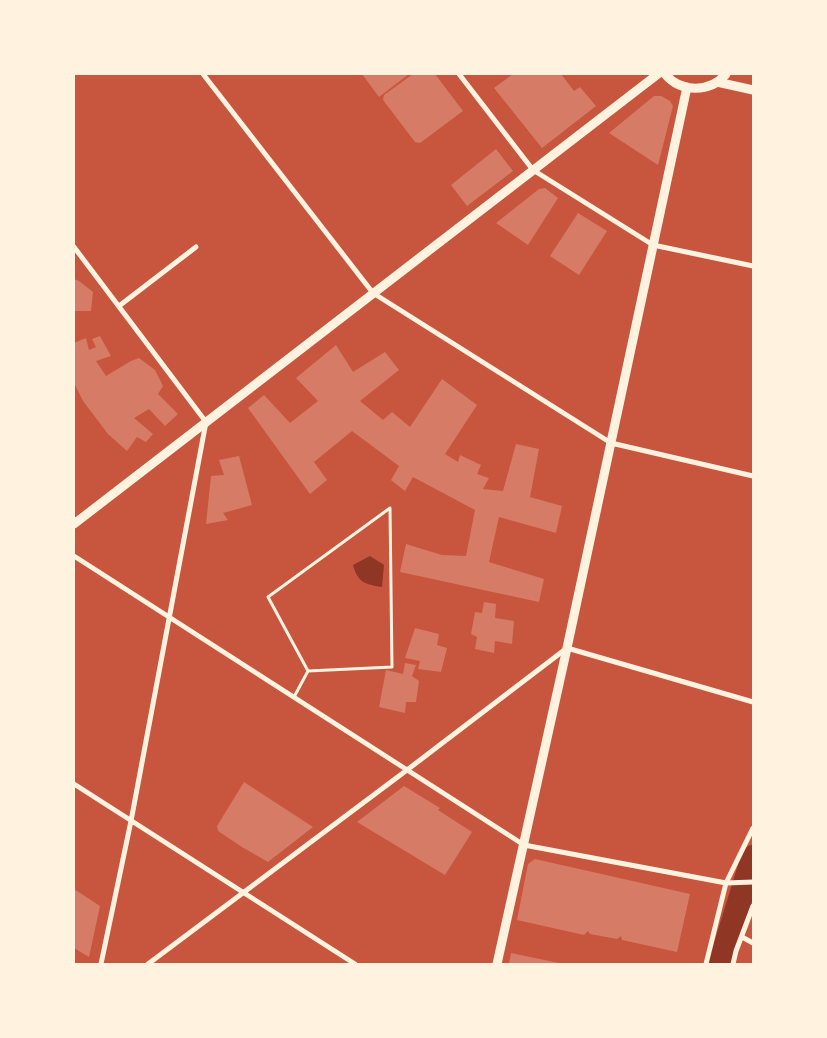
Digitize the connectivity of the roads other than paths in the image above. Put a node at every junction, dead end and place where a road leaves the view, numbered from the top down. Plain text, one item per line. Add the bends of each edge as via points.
1 (203, 74) edge
2 (459, 74) edge
3 (658, 74) edge
4 (665, 74) edge
5 (726, 74) edge
6 (717, 82) junction
7 (687, 87) junction
8 (753, 90) edge
9 (533, 170) junction
10 (653, 245) junction
11 (74, 247) edge
12 (196, 247) dead end
13 (753, 266) edge
14 (373, 293) junction
15 (119, 306) junction
16 (206, 422) junction
17 (610, 443) junction
18 (753, 476) edge
19 (74, 524) edge
20 (74, 556) edge
21 (170, 617) junction
22 (567, 648) junction
23 (308, 671) junction
24 (294, 697) junction
25 (753, 702) edge
26 (407, 770) junction
27 (74, 784) edge
28 (131, 821) junction
29 (753, 828) edge
30 (524, 845) junction
31 (753, 882) edge
32 (726, 883) junction
33 (244, 893) junction
34 (753, 906) edge
35 (742, 937) junction
36 (753, 944) edge
37 (101, 964) edge
38 (148, 964) edge
39 (355, 964) edge
40 (497, 964) edge
41 (706, 964) edge
42 (733, 964) edge

1 - 14 street
2 - 9 street
3 - 9 main road
4 - 7 main road via 677,84
5 - 6 main road
6 - 7 main road via 698,88
6 - 8 main road
7 - 10 main road
9 - 10 street
9 - 14 main road
10 - 13 street
10 - 17 main road
11 - 15 street
12 - 15 street
14 - 16 main road
14 - 17 street
15 - 16 street
16 - 19 main road
16 - 21 street
17 - 18 street
17 - 22 main road
20 - 21 street
21 - 24 street
21 - 28 street
22 - 25 street
22 - 26 street
22 - 30 main road
23 - 23 lane via 392,667 390,508 268,597
23 - 24 lane
24 - 26 street
26 - 30 street
26 - 33 street
27 - 28 street
28 - 33 street
28 - 37 street
29 - 32 street
30 - 32 street
30 - 40 main road
31 - 32 street
32 - 41 street
33 - 38 street
33 - 39 street
34 - 35 street
35 - 36 street
35 - 42 street

